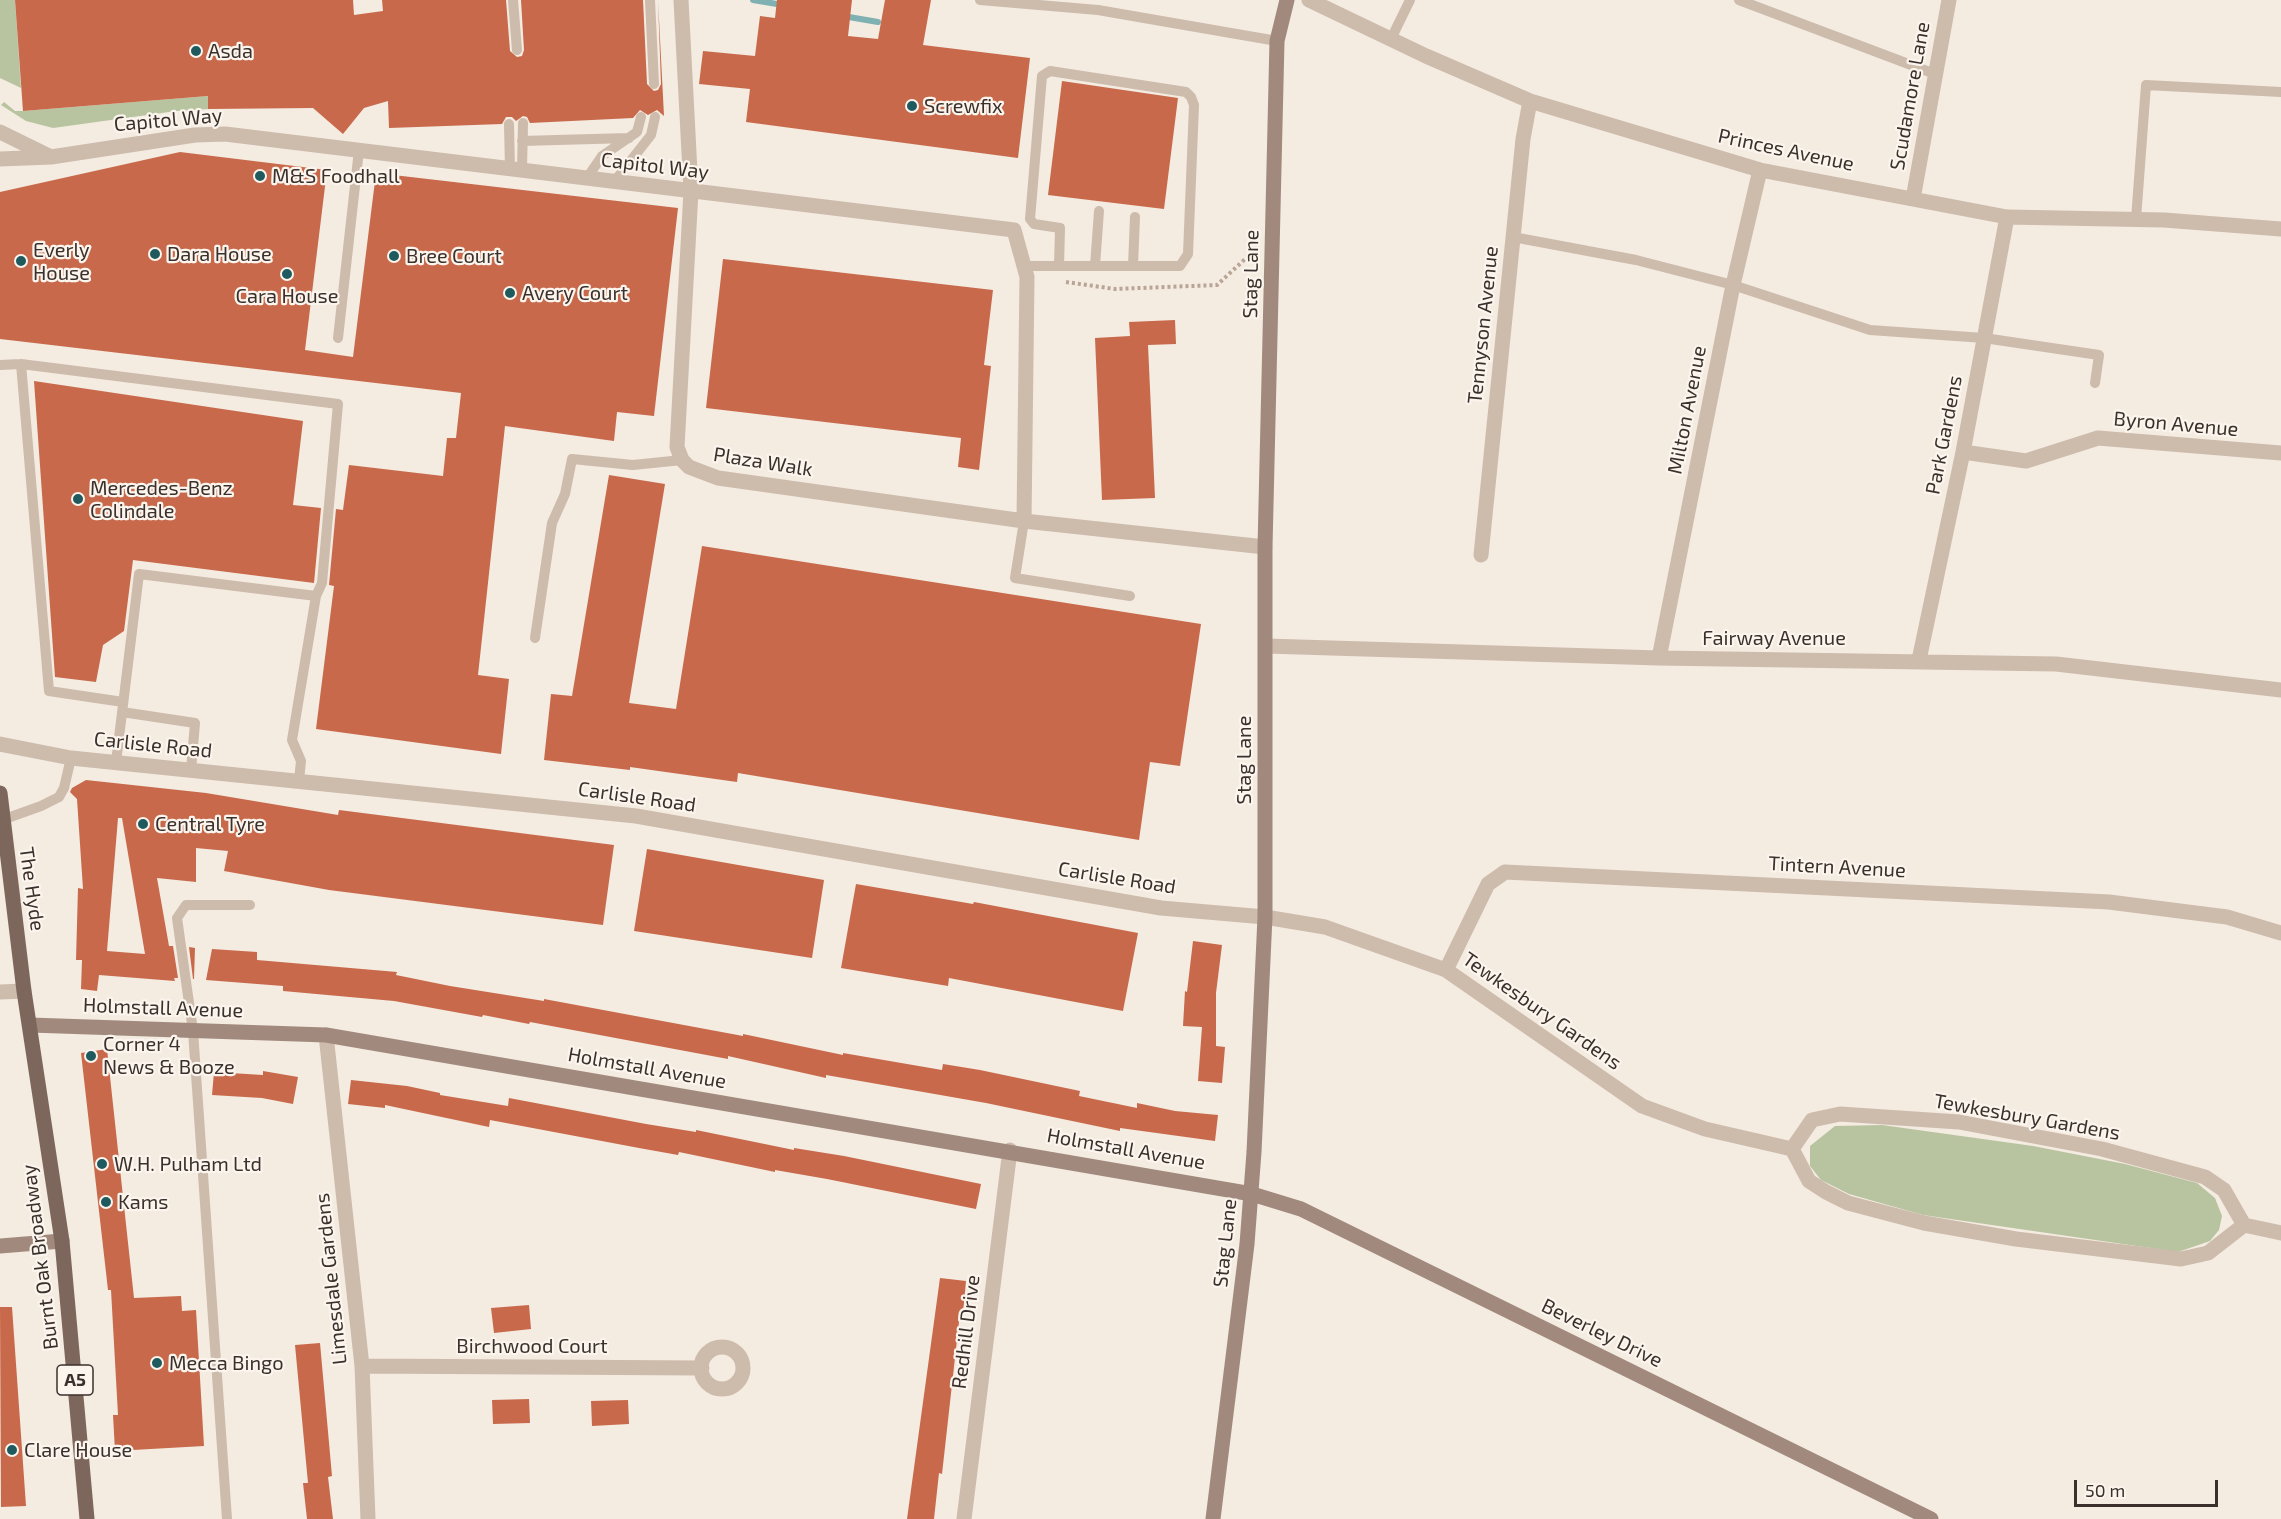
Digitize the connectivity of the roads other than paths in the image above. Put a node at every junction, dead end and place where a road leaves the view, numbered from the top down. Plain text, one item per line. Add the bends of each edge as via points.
1 (513, 0) edge
2 (650, 0) edge
3 (681, 0) edge
4 (980, 0) edge
5 (1287, 0) edge
6 (1309, 0) edge
7 (1410, 0) edge
8 (1739, 0) edge
9 (1949, 0) edge
10 (1391, 39) junction
11 (1277, 41) junction
12 (517, 50) dead end
13 (1935, 74) junction
14 (654, 84) dead end
15 (2281, 92) edge
16 (1530, 100) junction
17 (641, 117) dead end
18 (656, 117) dead end
19 (523, 123) dead end
20 (509, 124) dead end
21 (0, 132) edge
22 (629, 138) junction
23 (522, 141) junction
24 (359, 150) junction
25 (51, 157) junction
26 (0, 159) edge
27 (516, 170) junction
28 (1760, 170) junction
29 (586, 178) junction
30 (614, 182) junction
31 (691, 191) junction
32 (1913, 199) junction
33 (1099, 211) dead end
34 (1135, 217) dead end
35 (2007, 217) junction
36 (2136, 219) junction
37 (2281, 229) edge
38 (1513, 237) junction
39 (1026, 266) junction
40 (1059, 266) junction
41 (1095, 266) junction
42 (1133, 266) junction
43 (1733, 285) junction
44 (338, 338) dead end
45 (1984, 338) junction
46 (21, 364) junction
47 (0, 365) edge
48 (2095, 383) dead end
49 (1963, 452) junction
50 (2281, 453) edge
51 (682, 460) junction
52 (1024, 521) junction
53 (1265, 547) junction
54 (1481, 555) dead end
55 (316, 596) junction
56 (1131, 596) dead end
57 (535, 638) dead end
58 (1266, 646) junction
59 (1659, 658) junction
60 (1920, 660) junction
61 (2281, 690) edge
62 (123, 707) junction
63 (0, 744) edge
64 (71, 758) junction
65 (116, 762) junction
66 (191, 770) junction
67 (299, 780) junction
68 (0, 793) edge
69 (2, 820) junction
70 (250, 905) dead end
71 (1265, 917) junction
72 (2281, 933) edge
73 (1446, 970) junction
74 (24, 991) junction
75 (0, 992) edge
76 (30, 1025) junction
77 (193, 1031) junction
78 (326, 1035) junction
79 (1792, 1149) junction
80 (1010, 1150) junction
81 (1252, 1194) junction
82 (2244, 1225) junction
83 (2281, 1233) edge
84 (62, 1241) junction
85 (0, 1246) edge
86 (362, 1366) junction
87 (702, 1368) dead end
88 (87, 1519) edge
89 (226, 1519) edge
90 (368, 1519) edge
91 (964, 1519) edge
92 (1213, 1519) edge
93 (1931, 1519) edge

1 - 12 lane
2 - 14 lane
3 - 31 street
4 - 11 lane via 1098,10
5 - 11 street, Stag Lane
6 - 10 street, Princes Avenue
7 - 10 lane
8 - 13 lane
9 - 13 street, Scudamore Lane
10 - 16 street, Princes Avenue
11 - 53 street, Stag Lane
13 - 32 street, Scudamore Lane
15 - 36 lane via 2146,85
16 - 28 street, Princes Avenue
16 - 38 street, Tennyson Avenue
17 - 22 lane via 637,132
18 - 30 lane via 651,135
19 - 23 lane
20 - 27 lane
21 - 25 street
22 - 23 lane
22 - 29 lane via 602,156
23 - 27 lane
24 - 25 street, Capitol Way via 225,134
24 - 27 street, Capitol Way
24 - 44 lane
25 - 26 street, Capitol Way
27 - 29 street, Capitol Way
28 - 32 street, Princes Avenue
28 - 43 street, Milton Avenue
29 - 30 street, Capitol Way
30 - 31 street, Capitol Way
31 - 39 street, Capitol Way via 1014,230
31 - 51 street via 677,436
32 - 35 street, Princes Avenue
33 - 41 lane
34 - 42 lane
35 - 36 street, Princes Avenue
35 - 45 street, Park Gardens
36 - 37 street, Princes Avenue
38 - 43 lane via 1636,260
38 - 54 street, Tennyson Avenue
39 - 40 lane
39 - 52 street, Capitol Way
40 - 41 lane
40 - 42 lane via 1060,228 1034,224 1030,219 1042,76 1050,71 1186,92 1191,97 1194,105 1188,254 1180,266
41 - 42 lane
43 - 45 lane via 1870,330
43 - 59 street, Milton Avenue
45 - 48 lane via 2099,355
45 - 49 street, Park Gardens
46 - 47 lane
46 - 55 lane via 339,404 322,583
46 - 62 lane via 49,691
49 - 50 street, Byron Avenue via 2026,461 2098,438
49 - 60 street, Park Gardens
51 - 52 street, Plaza Walk via 697,472 718,478
51 - 57 lane via 633,465 572,459 565,494 552,522
52 - 53 street, Plaza Walk
52 - 56 lane via 1015,578
53 - 58 street, Stag Lane
55 - 62 lane via 139,574
55 - 67 lane via 292,740 301,761
58 - 59 street, Fairway Avenue
58 - 71 street, Stag Lane
59 - 60 street, Fairway Avenue
60 - 61 street, Fairway Avenue via 2056,664
62 - 65 lane
62 - 66 lane via 195,723
63 - 64 street, Carlisle Road
64 - 65 street, Carlisle Road
64 - 69 lane via 58,797
65 - 66 street, Carlisle Road
66 - 67 street, Carlisle Road
67 - 71 street, Carlisle Road via 636,816 1161,908
68 - 69 main road, The Hyde / A5
69 - 74 main road, The Hyde / A5
70 - 77 lane via 186,905 177,918
71 - 73 street, Tewkesbury Gardens via 1325,927
71 - 81 street, Stag Lane
72 - 73 street, Tintern Avenue via 2227,917 2109,902 1505,872 1488,884
73 - 79 street, Tewkesbury Gardens via 1642,1106 1705,1129
74 - 75 street
74 - 76 main road, Burnt Oak Broadway / A5
76 - 77 street, Holmstall Avenue
76 - 84 main road, Burnt Oak Broadway / A5
77 - 78 street, Holmstall Avenue
77 - 89 lane
78 - 80 street, Holmstall Avenue
78 - 86 street, Limesdale Gardens
79 - 82 street via 1809,1180 1826,1192 1848,1203 1947,1227 2181,1259 2208,1252
79 - 82 street, Tewkesbury Gardens via 1812,1120 1840,1114 1959,1122 2102,1149 2205,1177 2224,1190
80 - 81 street, Holmstall Avenue
80 - 91 street, Redhill Drive
81 - 92 street, Stag Lane
81 - 93 street, Beverley Drive via 1301,1209
82 - 83 street
84 - 85 street
84 - 88 main road, Burnt Oak Broadway / A5
86 - 87 street, Birchwood Court
86 - 90 street, Limesdale Gardens

